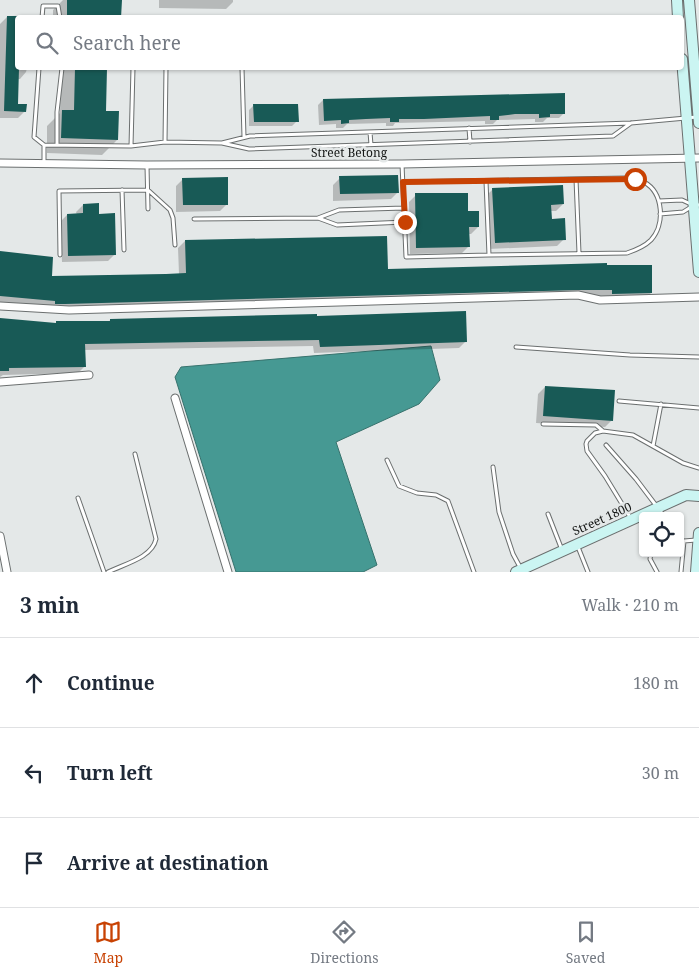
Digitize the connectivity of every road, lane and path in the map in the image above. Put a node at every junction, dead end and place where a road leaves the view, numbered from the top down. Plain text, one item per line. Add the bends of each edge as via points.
1 (677, 0) edge
2 (692, 0) edge
3 (42, 15) edge
4 (60, 15) edge
5 (678, 15) edge
6 (39, 70) edge
7 (62, 70) edge
8 (133, 70) edge
9 (166, 70) edge
10 (242, 70) edge
11 (683, 70) edge
12 (686, 118) junction
13 (699, 120) edge
14 (631, 122) junction
15 (469, 128) junction
16 (370, 132) junction
17 (244, 137) junction
18 (165, 142) junction
19 (470, 142) junction
20 (222, 143) junction
21 (44, 145) junction
22 (57, 145) junction
23 (371, 145) junction
24 (131, 146) junction
25 (694, 158) edge
26 (0, 163) edge
27 (44, 163) junction
28 (402, 164) junction
29 (147, 165) junction
30 (695, 175) edge
31 (576, 179) junction
32 (486, 181) junction
33 (403, 182) junction
34 (122, 190) junction
35 (148, 190) junction
36 (659, 200) junction
37 (696, 205) edge
38 (404, 208) junction
39 (148, 209) dead end
40 (660, 214) junction
41 (318, 218) junction
42 (194, 219) dead end
43 (405, 222) junction
44 (698, 244) edge
45 (174, 245) dead end
46 (124, 250) dead end
47 (579, 253) junction
48 (60, 255) dead end
49 (489, 255) junction
50 (699, 272) edge
51 (699, 297) edge
52 (0, 306) edge
53 (516, 347) dead end
54 (699, 357) edge
55 (90, 375) dead end
56 (0, 382) edge
57 (175, 398) dead end
58 (619, 401) dead end
59 (661, 404) junction
60 (699, 408) edge
61 (543, 424) dead end
62 (603, 431) junction
63 (606, 445) dead end
64 (653, 446) junction
65 (135, 454) dead end
66 (387, 460) dead end
67 (493, 467) dead end
68 (699, 468) edge
69 (699, 496) edge
70 (78, 498) dead end
71 (661, 512) edge
72 (548, 514) dead end
73 (639, 518) edge
74 (632, 520) junction
75 (0, 536) edge
76 (699, 536) edge
77 (684, 540) edge
78 (576, 544) junction
79 (562, 551) junction
80 (650, 557) edge
81 (681, 557) edge
82 (518, 571) edge
83 (7, 572) edge
84 (106, 572) edge
85 (228, 572) edge
86 (474, 572) edge
87 (588, 572) edge
88 (657, 572) edge
89 (681, 572) edge
90 (696, 572) edge

1 - 5 main road
2 - 13 main road
3 - 4 lane via 43,6 58,6
6 - 21 lane via 34,137
7 - 22 lane
8 - 24 lane
9 - 18 lane
10 - 17 lane
11 - 12 main road
12 - 13 lane
12 - 14 lane
12 - 25 main road
14 - 15 lane
14 - 19 lane via 613,136
15 - 16 lane
15 - 19 lane
16 - 17 lane
16 - 23 lane
17 - 20 lane
18 - 20 lane
18 - 24 lane
19 - 23 lane
20 - 23 lane via 249,149
21 - 22 lane
21 - 27 lane
22 - 24 lane
25 - 28 street, Street Betong
25 - 30 main road
26 - 27 street, Street Betong
27 - 29 street, Street Betong
28 - 29 street, Street Betong
28 - 33 lane
29 - 35 lane
30 - 37 main road
31 - 32 lane
31 - 36 lane via 635,179 651,187
31 - 47 lane
32 - 33 lane
32 - 49 lane
33 - 38 lane
34 - 35 lane
34 - 46 lane
34 - 48 lane via 59,191
35 - 39 lane
35 - 45 lane via 170,210
36 - 37 lane via 682,200
36 - 40 lane
37 - 40 lane via 683,212
37 - 44 main road
38 - 41 lane via 339,210
38 - 43 lane
40 - 47 lane via 656,232 642,247 627,253
41 - 42 lane
41 - 43 lane via 337,225
43 - 49 lane via 406,257
44 - 50 main road
47 - 49 lane
51 - 52 street via 600,300 578,295 69,310
53 - 54 lane via 630,356
55 - 56 street
57 - 85 street
58 - 59 lane
59 - 60 lane
59 - 64 lane
61 - 62 lane via 596,425
62 - 64 lane via 633,435
62 - 74 lane via 595,432 589,438 587,451
63 - 71 lane
64 - 68 lane
65 - 84 lane via 156,539 149,552
66 - 86 lane via 399,486 448,501
67 - 82 lane via 499,512
69 - 71 main road, Street 1800 via 686,495
70 - 84 lane
72 - 79 lane
73 - 74 main road, Street 1800
74 - 78 main road, Street 1800
75 - 83 street
76 - 77 lane
76 - 90 main road
78 - 79 main road, Street 1800
78 - 87 lane
79 - 82 main road, Street 1800
80 - 88 lane
81 - 89 lane

